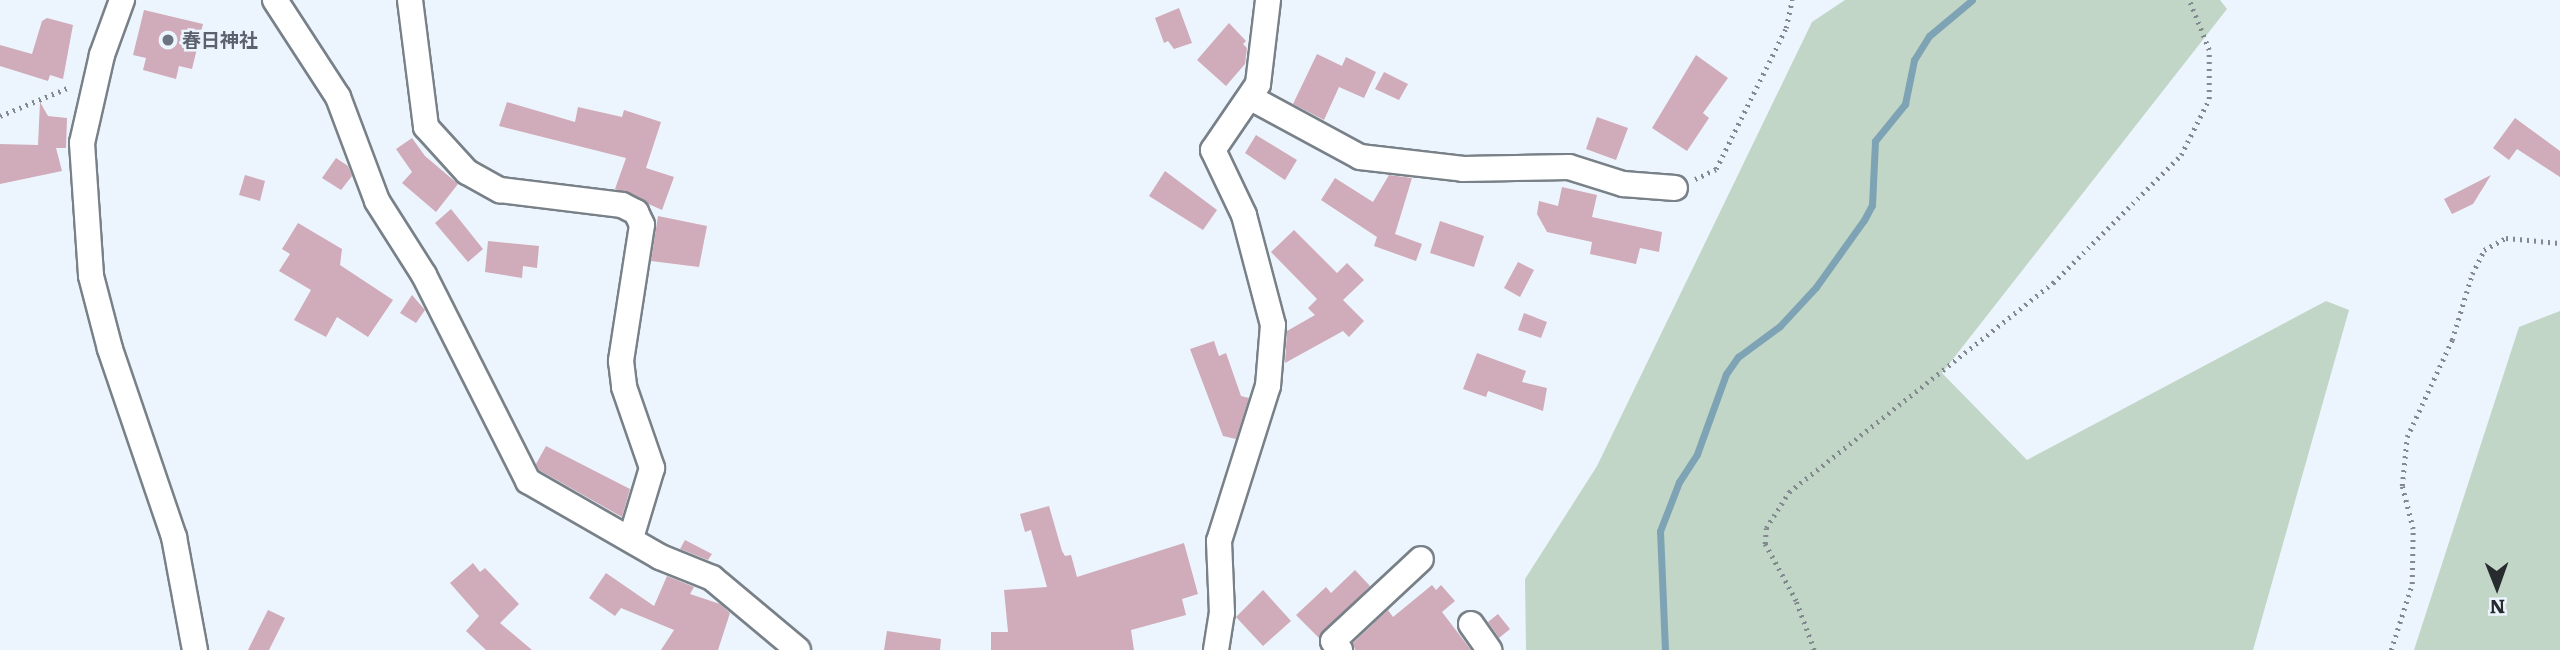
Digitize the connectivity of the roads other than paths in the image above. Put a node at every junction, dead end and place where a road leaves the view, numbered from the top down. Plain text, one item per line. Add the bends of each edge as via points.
1 (122, 0) edge
2 (275, 0) edge
3 (410, 0) edge
4 (1268, 0) edge
5 (1251, 98) junction
6 (1675, 188) road end
7 (631, 538) junction
8 (1421, 559) dead end
9 (1471, 624) dead end
10 (195, 650) edge
11 (798, 650) edge
12 (1216, 650) edge
13 (1340, 650) edge
14 (1489, 650) edge

1 - 10 street via 82,143 95,300 174,537
2 - 7 street via 338,97 377,201 424,275 522,471 541,490
3 - 7 street via 426,127 467,172 500,190 613,202 636,212 642,225 621,360 625,387 652,468
4 - 5 street via 1264,60
5 - 6 street via 1360,157 1463,169 1569,167 1623,184
5 - 12 street via 1213,150 1236,194 1256,254 1270,304 1272,353 1268,386 1219,541 1222,613
7 - 11 street via 660,557 712,578
8 - 13 street via 1333,641
9 - 14 street

